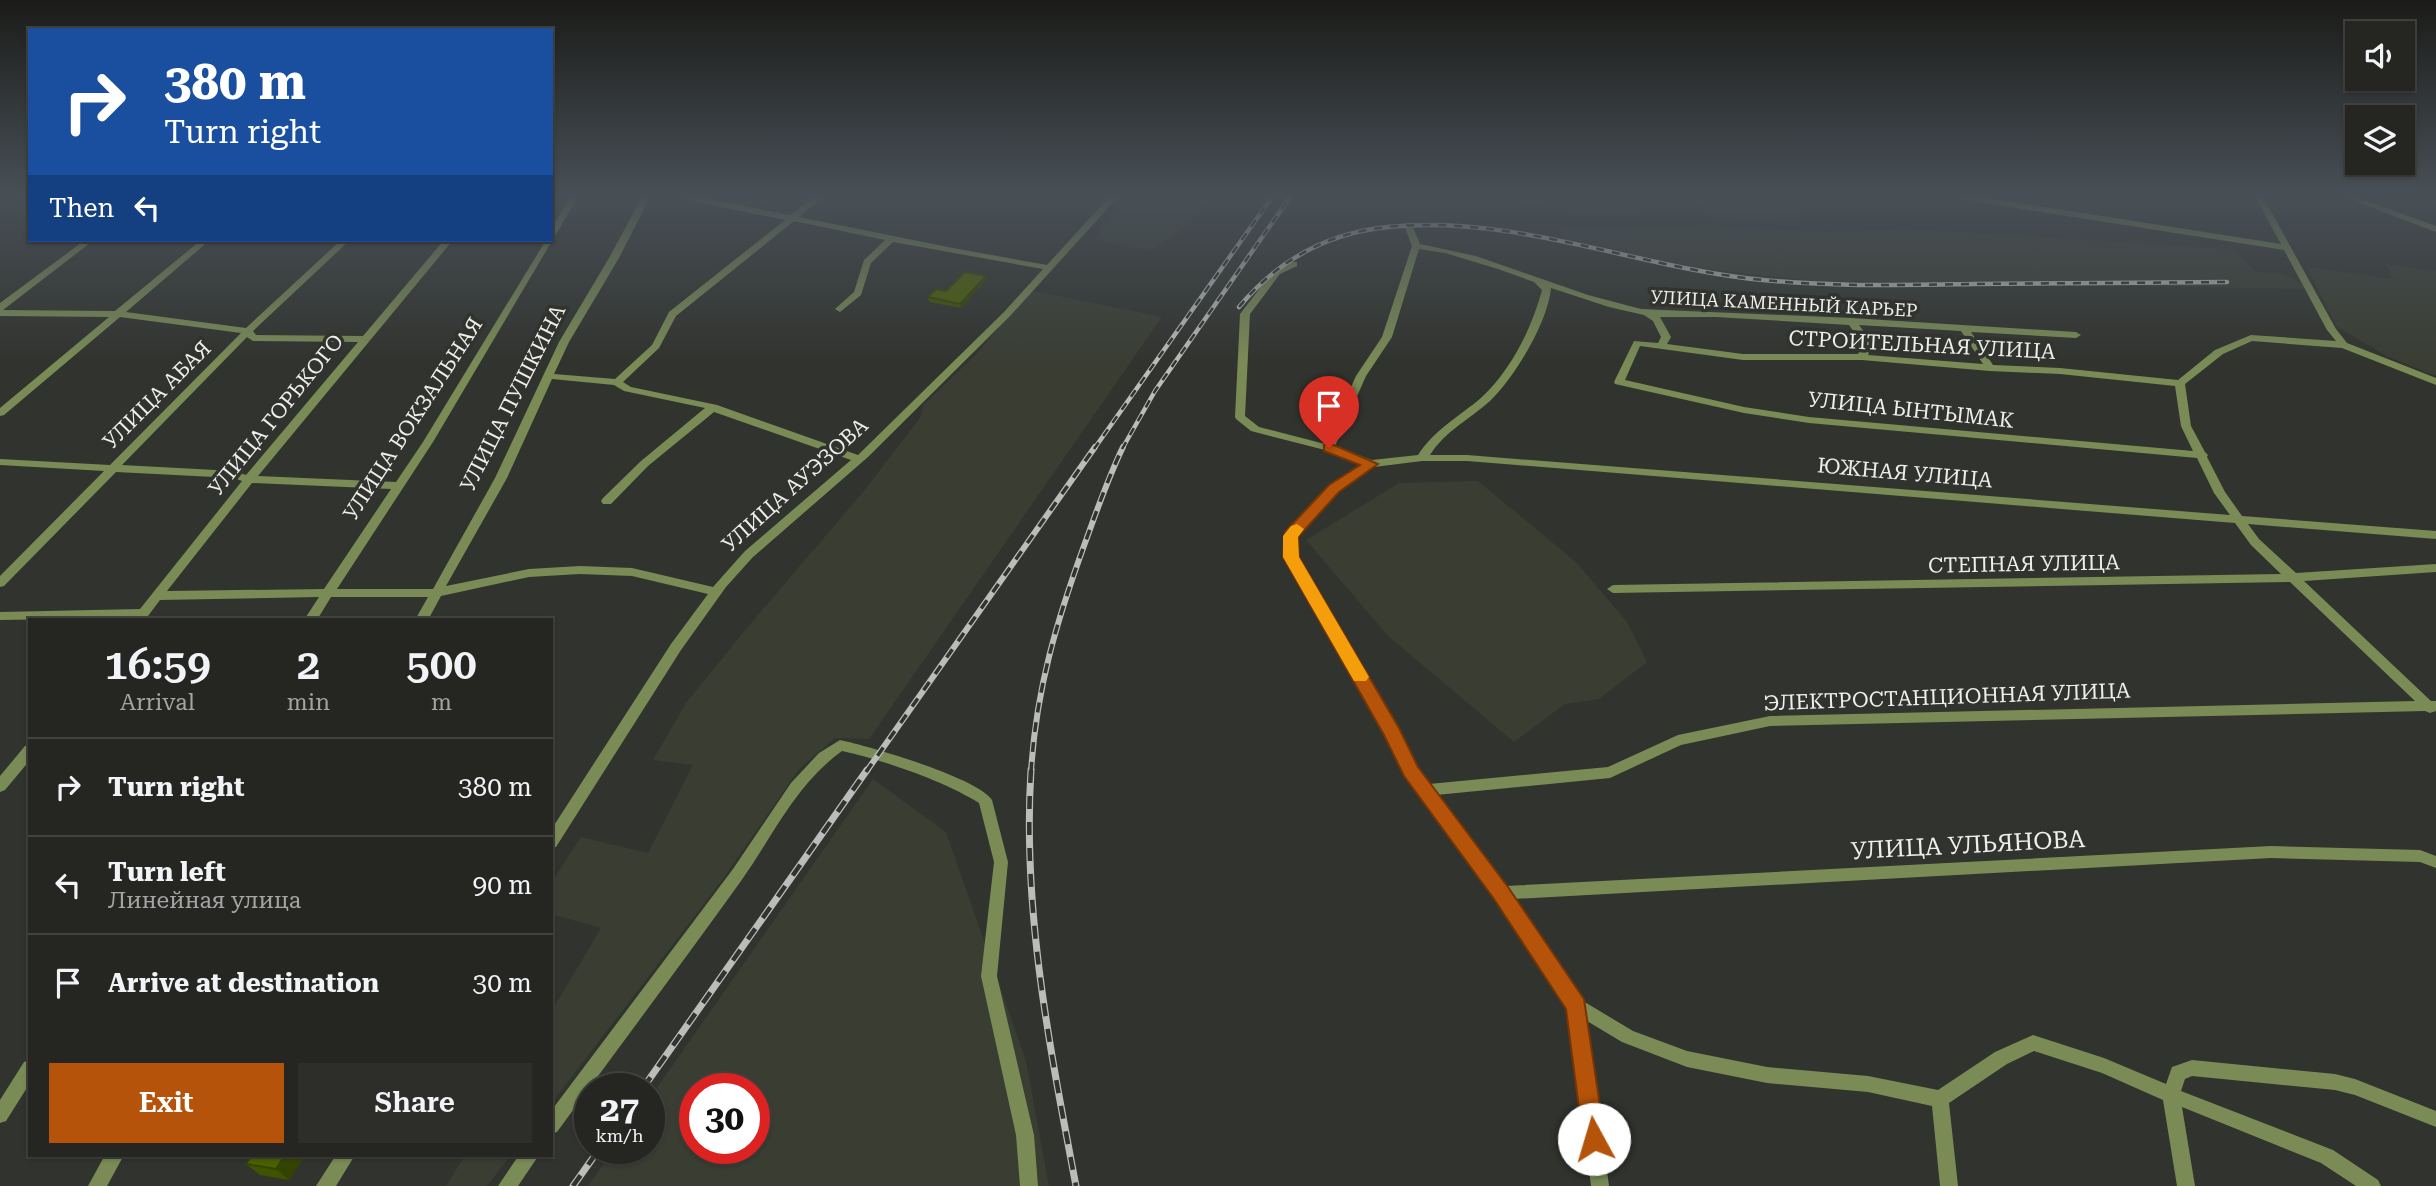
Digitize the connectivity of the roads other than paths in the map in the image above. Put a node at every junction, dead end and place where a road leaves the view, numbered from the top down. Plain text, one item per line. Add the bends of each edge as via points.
1 (74, 252) edge
2 (191, 252) edge
3 (333, 252) edge
4 (439, 252) edge
5 (543, 252) edge
6 (617, 252) edge
7 (751, 252) edge
8 (877, 252) edge
9 (964, 252) edge
10 (1064, 252) edge
11 (1414, 252) edge
12 (1446, 252) edge
13 (2288, 252) edge
14 (1294, 264) dead end
15 (1050, 268) junction
16 (1539, 282) junction
17 (840, 309) dead end
18 (0, 311) edge
19 (1639, 311) junction
20 (115, 314) junction
21 (1851, 321) junction
22 (1965, 330) junction
23 (248, 331) junction
24 (2076, 335) dead end
25 (365, 339) junction
26 (1662, 345) junction
27 (2344, 345) junction
28 (1862, 357) junction
29 (1990, 368) junction
30 (548, 376) junction
31 (617, 382) junction
32 (2436, 382) edge
33 (2179, 383) junction
34 (713, 407) junction
35 (0, 413) edge
36 (1329, 448) junction
37 (2203, 455) junction
38 (1422, 458) junction
39 (859, 459) junction
40 (0, 462) edge
41 (1371, 464) junction
42 (113, 467) junction
43 (250, 479) junction
44 (398, 486) junction
45 (607, 501) dead end
46 (2238, 519) junction
47 (2436, 535) edge
48 (2436, 568) edge
49 (2290, 578) junction
50 (0, 583) edge
51 (1613, 589) dead end
52 (716, 592) junction
53 (325, 593) junction
54 (435, 593) junction
55 (156, 596) junction
56 (0, 616) edge
57 (140, 616) edge
58 (311, 618) edge
59 (422, 618) edge
60 (2433, 708) edge
61 (28, 752) edge
62 (0, 786) edge
63 (1426, 790) junction
64 (553, 841) edge
65 (2436, 862) edge
66 (1501, 893) junction
67 (1577, 1006) junction
68 (28, 1071) edge
69 (2171, 1095) junction
70 (1940, 1099) junction
71 (0, 1115) edge
72 (2436, 1119) edge
73 (553, 1123) edge
74 (114, 1157) edge
75 (345, 1157) edge
76 (529, 1157) edge
77 (97, 1186) edge
78 (325, 1186) edge
79 (507, 1186) edge
80 (1028, 1186) edge
81 (1600, 1186) edge
82 (1949, 1186) edge
83 (2186, 1186) edge
84 (2372, 1186) edge

1 - 18 street
2 - 20 street
3 - 23 street, УЛИЦА АБАЯ
4 - 25 street, УЛИЦА ГОРЬКОГО
5 - 44 street, УЛИЦА ВОКЗАЛЬНАЯ
6 - 30 street, УЛИЦА ПУШКИНА
7 - 31 street via 672,314 656,346
8 - 17 street via 867,262 858,293
9 - 15 street
10 - 15 street, УЛИЦА АУЭЗОВА
11 - 36 street via 1387,337 1361,376
12 - 16 street, УЛИЦА КАМЕННЫЙ КАРЬЕР
13 - 27 street
14 - 36 street via 1277,272 1245,314 1240,417 1255,429
15 - 39 street, УЛИЦА АУЭЗОВА
16 - 19 street, УЛИЦА КАМЕННЫЙ КАРЬЕР
16 - 38 street via 1546,289 1544,307 1495,390 1452,422
18 - 20 street
19 - 21 street, УЛИЦА КАМЕННЫЙ КАРЬЕР
19 - 26 street via 1657,319 1666,337
20 - 23 street
20 - 35 street
21 - 22 street, УЛИЦА КАМЕННЫЙ КАРЬЕР
21 - 28 street via 1868,344
22 - 24 street, УЛИЦА КАМЕННЫЙ КАРЬЕР
22 - 29 street
23 - 25 street via 254,338
23 - 42 street, УЛИЦА АБАЯ
25 - 43 street, УЛИЦА ГОРЬКОГО
26 - 28 street, СТРОИТЕЛЬНАЯ УЛИЦА via 1743,357
26 - 37 street, УЛИЦА ЫНТЫМАК via 1637,343 1619,382 1809,420
27 - 32 street
27 - 33 street via 2251,338 2219,352
28 - 29 street, СТРОИТЕЛЬНАЯ УЛИЦА
29 - 33 street, СТРОИТЕЛЬНАЯ УЛИЦА
30 - 31 street
30 - 54 street, УЛИЦА ПУШКИНА via 501,478
31 - 34 street via 628,389
33 - 37 street via 2186,426
34 - 39 street
34 - 45 street
36 - 41 street
37 - 46 street
38 - 41 street, ЮЖНАЯ УЛИЦА
38 - 46 street, ЮЖНАЯ УЛИЦА
39 - 52 street, УЛИЦА АУЭЗОВА via 749,554
40 - 42 street
41 - 63 street via 1334,489 1291,536 1291,557
42 - 43 street
42 - 50 street, УЛИЦА АБАЯ
43 - 44 street
43 - 55 street, УЛИЦА ГОРЬКОГО
44 - 53 street, УЛИЦА ВОКЗАЛЬНАЯ
46 - 47 street, ЮЖНАЯ УЛИЦА
46 - 49 street
48 - 49 street, СТЕПНАЯ УЛИЦА
49 - 51 street, СТЕПНАЯ УЛИЦА
49 - 60 street
52 - 54 street via 632,572 580,570 528,573
52 - 64 street, УЛИЦА АУЭЗОВА
53 - 54 street
53 - 55 street
53 - 58 street, УЛИЦА ВОКЗАЛЬНАЯ
54 - 59 street, УЛИЦА ПУШКИНА
55 - 57 street, УЛИЦА ГОРЬКОГО
56 - 57 street
60 - 63 street, ЭЛЕКТРОСТАНЦИОННАЯ УЛИЦА via 1770,721 1678,740 1610,772
61 - 62 street
63 - 66 street
65 - 66 street, УЛИЦА УЛЬЯНОВА via 2420,856 2271,852
66 - 67 street
67 - 70 street via 1628,1037 1686,1059 1767,1075 1868,1084
67 - 81 street
68 - 71 street
69 - 70 street via 2104,1066 2033,1043 2001,1058
69 - 72 street via 2178,1073 2192,1068 2335,1082
69 - 83 street
69 - 84 street via 2327,1156
70 - 82 street
73 - 80 street via 740,871 802,777 840,745 963,786 985,800 1001,862 989,976 1025,1135
74 - 77 street
75 - 78 street
76 - 79 street

